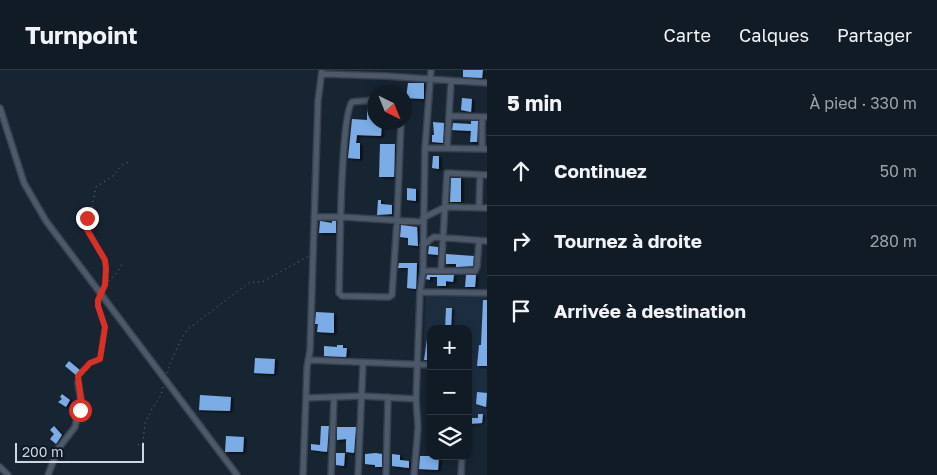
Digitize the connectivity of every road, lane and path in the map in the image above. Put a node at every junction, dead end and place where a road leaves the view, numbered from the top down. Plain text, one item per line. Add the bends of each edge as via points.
1 (431, 70) edge
2 (322, 72) edge
3 (430, 80) junction
4 (451, 82) junction
5 (487, 83) edge
6 (367, 101) edge
7 (0, 108) edge
8 (449, 116) junction
9 (485, 117) edge
10 (401, 130) edge
11 (425, 148) junction
12 (447, 148) junction
13 (484, 149) edge
14 (131, 161) dead end
15 (480, 175) junction
16 (487, 175) edge
17 (445, 207) junction
18 (479, 208) junction
19 (487, 208) edge
20 (314, 217) junction
21 (342, 217) junction
22 (397, 220) junction
23 (423, 220) junction
24 (444, 238) junction
25 (479, 241) junction
26 (487, 241) edge
27 (423, 245) junction
28 (312, 255) junction
29 (122, 264) dead end
30 (423, 271) junction
31 (441, 271) junction
32 (105, 285) junction
33 (420, 292) junction
34 (487, 293) edge
35 (102, 296) junction
36 (308, 360) junction
37 (363, 363) junction
38 (417, 364) junction
39 (427, 365) edge
40 (165, 380) junction
41 (78, 383) joint
42 (362, 396) junction
43 (388, 397) junction
44 (306, 398) junction
45 (334, 398) junction
46 (416, 398) junction
47 (138, 445) dead end
48 (462, 460) edge
49 (0, 467) edge
50 (8, 475) edge
51 (48, 475) edge
52 (237, 475) edge
53 (303, 475) edge
54 (331, 475) edge
55 (358, 475) edge
56 (386, 475) edge
57 (414, 475) edge
58 (461, 475) edge

1 - 3 street
2 - 3 street
2 - 20 street
3 - 4 street
3 - 11 street
4 - 5 street
4 - 8 street
6 - 21 street via 352,102 347,110
7 - 35 street via 28,193
8 - 9 street
8 - 12 street
9 - 13 street
10 - 22 street
11 - 12 street
11 - 23 street
12 - 13 street
14 - 32 path via 96,187 92,207 87,214 86,228 105,260
15 - 16 street
15 - 17 street via 447,173
15 - 18 street
17 - 18 street
17 - 23 street
17 - 24 street
18 - 19 street
20 - 21 street
20 - 28 street
21 - 22 street
21 - 22 street via 339,293 346,297 392,295
22 - 23 street
23 - 27 street
24 - 25 street
24 - 27 street via 434,237
24 - 31 street
25 - 26 street
25 - 31 street via 475,271
27 - 30 street
28 - 36 street
28 - 40 path via 262,282 250,282 188,329 182,336
29 - 32 path via 119,272
30 - 31 street
30 - 33 street
32 - 35 path
33 - 34 street
33 - 38 street
35 - 40 street
35 - 41 path via 98,306 105,327 102,352 100,359 90,363 78,376
36 - 37 street
36 - 44 street
37 - 38 street
37 - 42 street
38 - 39 street
38 - 46 street
40 - 47 path via 161,395 145,423 144,443
40 - 52 street
41 - 51 street via 81,400 75,427 58,450
42 - 43 street
42 - 45 street
42 - 55 street
43 - 46 street
43 - 56 street
44 - 45 street
44 - 53 street
45 - 54 street
46 - 57 street via 418,427
48 - 58 street
49 - 50 street

